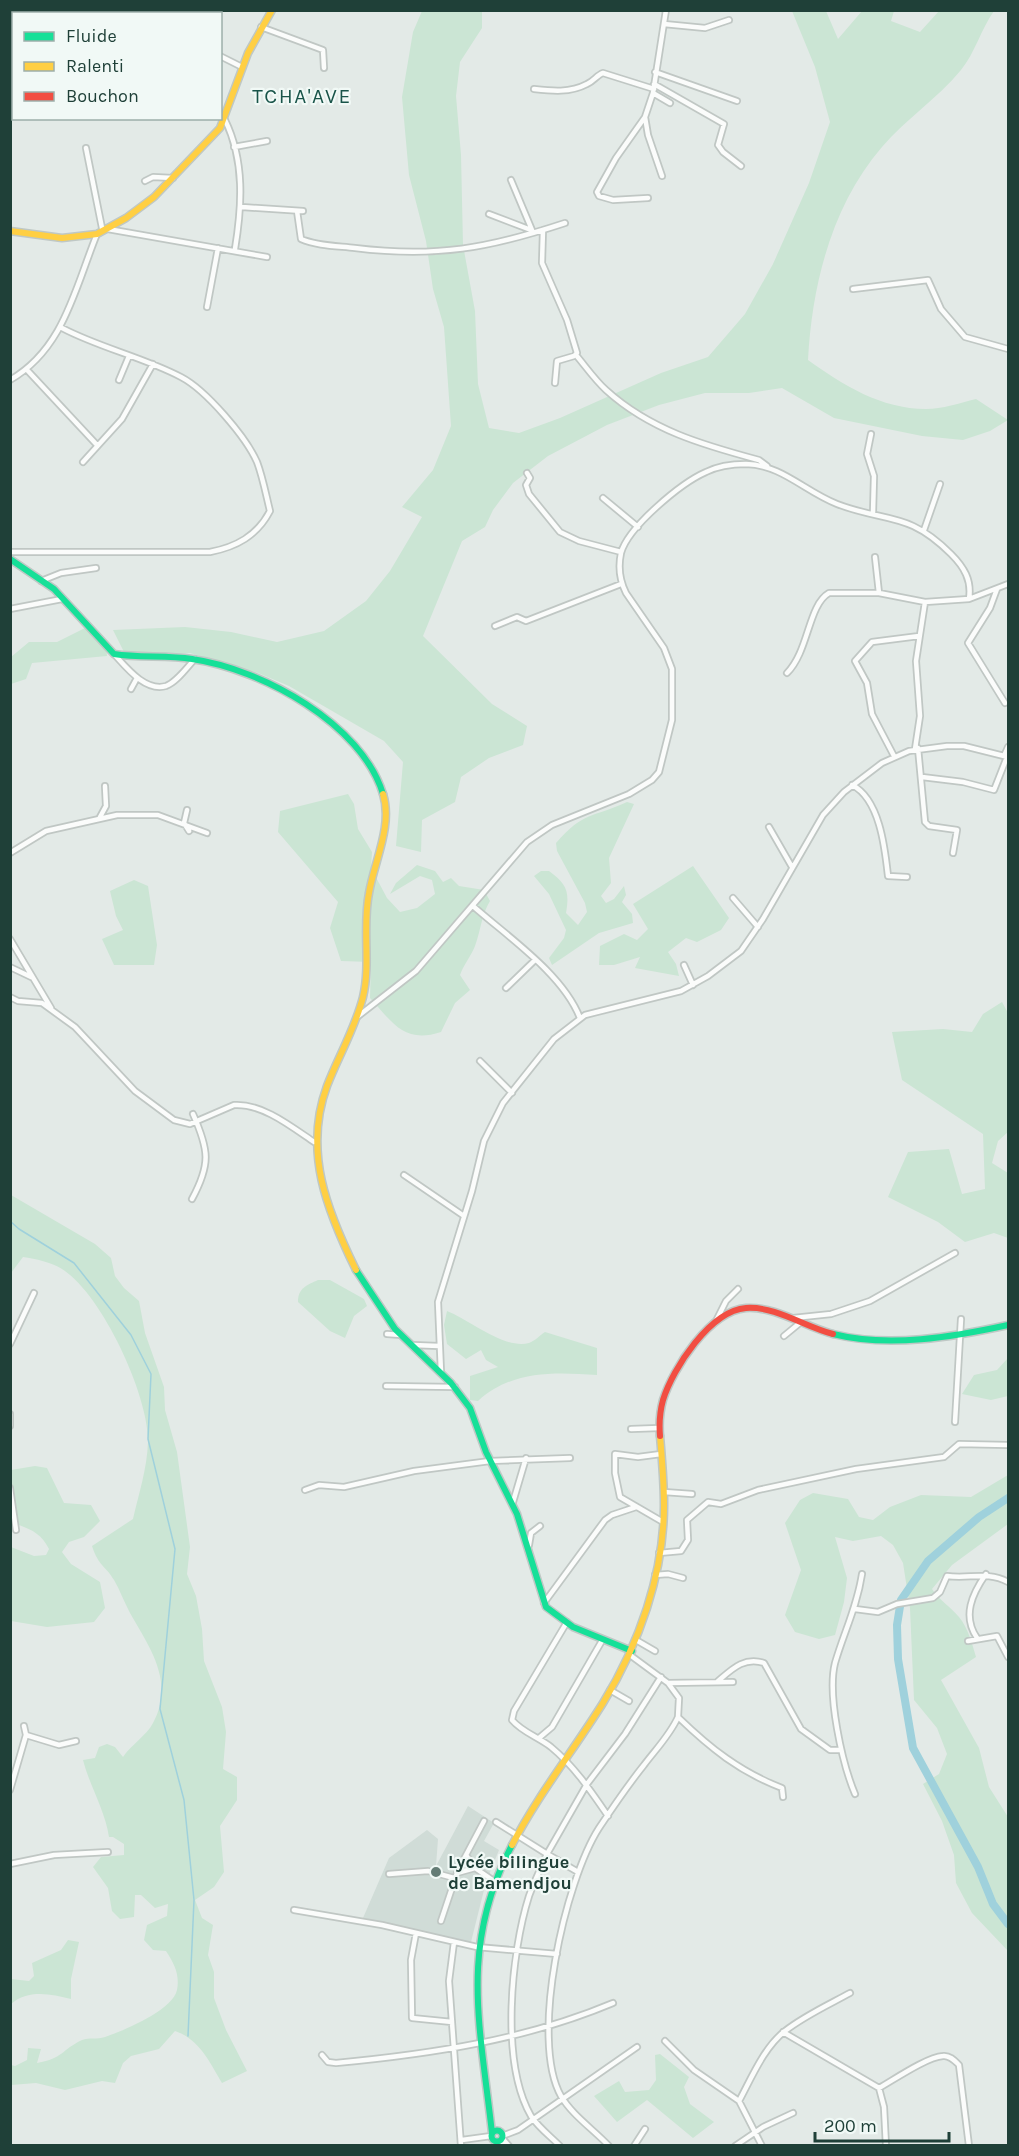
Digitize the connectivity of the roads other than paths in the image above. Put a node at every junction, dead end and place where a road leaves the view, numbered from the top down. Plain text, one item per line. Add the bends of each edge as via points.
1 (272, 10) edge
2 (658, 10) edge
3 (666, 11) edge
4 (729, 20) dead end
5 (664, 24) junction
6 (261, 27) junction
7 (222, 57) edge
8 (242, 67) junction
9 (324, 68) dead end
10 (655, 72) junction
11 (534, 89) dead end
12 (654, 89) junction
13 (737, 101) dead end
14 (670, 103) dead end
15 (645, 117) junction
16 (225, 120) junction
17 (267, 141) dead end
18 (234, 147) junction
19 (86, 148) dead end
20 (741, 166) dead end
21 (662, 176) dead end
22 (173, 178) junction
23 (512, 180) dead end
24 (145, 181) dead end
25 (648, 198) dead end
26 (242, 207) junction
27 (489, 214) dead end
28 (565, 224) dead end
29 (105, 230) junction
30 (543, 230) junction
31 (10, 231) edge
32 (534, 231) junction
33 (97, 234) junction
34 (218, 248) junction
35 (235, 249) junction
36 (267, 257) dead end
37 (853, 289) dead end
38 (207, 307) dead end
39 (62, 328) junction
40 (1008, 349) edge
41 (576, 355) junction
42 (129, 356) junction
43 (153, 364) junction
44 (28, 371) junction
45 (10, 380) edge
46 (119, 380) dead end
47 (555, 383) dead end
48 (871, 434) dead end
49 (97, 445) junction
50 (83, 462) dead end
51 (767, 466) junction
52 (527, 473) dead end
53 (940, 484) dead end
54 (603, 498) dead end
55 (873, 513) junction
56 (638, 527) junction
57 (924, 530) junction
58 (10, 552) edge
59 (621, 552) junction
60 (875, 557) dead end
61 (10, 559) edge
62 (96, 568) dead end
63 (41, 580) junction
64 (621, 584) junction
65 (1008, 584) edge
66 (997, 589) junction
67 (970, 592) junction
68 (879, 593) junction
69 (976, 597) junction
70 (62, 599) junction
71 (969, 599) junction
72 (925, 602) junction
73 (10, 609) edge
74 (495, 626) dead end
75 (919, 636) junction
76 (114, 654) junction
77 (195, 659) junction
78 (787, 673) dead end
79 (137, 678) junction
80 (130, 689) dead end
81 (1005, 703) dead end
82 (1008, 747) edge
83 (916, 749) junction
84 (894, 756) junction
85 (1007, 757) edge
86 (922, 777) junction
87 (852, 785) junction
88 (105, 786) dead end
89 (187, 810) dead end
90 (100, 817) junction
91 (184, 823) junction
92 (769, 826) dead end
93 (189, 831) dead end
94 (207, 833) dead end
95 (10, 853) edge
96 (953, 853) dead end
97 (792, 867) junction
98 (907, 877) dead end
99 (733, 898) dead end
100 (473, 906) junction
101 (758, 927) junction
102 (10, 939) edge
103 (535, 960) junction
104 (684, 965) dead end
105 (10, 967) edge
106 (31, 977) junction
107 (693, 985) junction
108 (506, 988) dead end
109 (10, 997) edge
110 (53, 1010) junction
111 (357, 1017) junction
112 (580, 1018) junction
113 (480, 1061) dead end
114 (512, 1093) junction
115 (193, 1113) dead end
116 (198, 1122) junction
117 (314, 1142) junction
118 (404, 1175) dead end
119 (192, 1199) dead end
120 (464, 1216) junction
121 (955, 1252) dead end
122 (738, 1289) dead end
123 (34, 1293) dead end
124 (792, 1318) junction
125 (717, 1319) junction
126 (961, 1319) dead end
127 (801, 1322) junction
128 (1008, 1325) edge
129 (387, 1334) dead end
130 (960, 1334) junction
131 (401, 1335) junction
132 (784, 1336) dead end
133 (10, 1344) edge
134 (413, 1345) junction
135 (439, 1346) junction
136 (441, 1374) junction
137 (386, 1386) dead end
138 (455, 1387) junction
139 (10, 1414) edge
140 (955, 1422) dead end
141 (10, 1426) edge
142 (659, 1428) junction
143 (631, 1429) dead end
144 (1008, 1445) edge
145 (661, 1454) junction
146 (526, 1458) junction
147 (570, 1458) dead end
148 (490, 1461) junction
149 (10, 1488) edge
150 (305, 1490) dead end
151 (664, 1492) junction
152 (692, 1494) dead end
153 (513, 1502) junction
154 (636, 1507) junction
155 (663, 1522) junction
156 (540, 1526) dead end
157 (16, 1530) dead end
158 (528, 1548) junction
159 (659, 1553) junction
160 (862, 1574) dead end
161 (986, 1574) junction
162 (655, 1575) junction
163 (683, 1578) dead end
164 (1008, 1582) edge
165 (544, 1603) junction
166 (855, 1609) junction
167 (567, 1622) junction
168 (976, 1638) junction
169 (603, 1639) junction
170 (636, 1640) junction
171 (968, 1641) dead end
172 (655, 1651) dead end
173 (631, 1653) junction
174 (1008, 1657) edge
175 (661, 1677) junction
176 (717, 1682) junction
177 (733, 1682) dead end
178 (668, 1683) junction
179 (610, 1690) junction
180 (629, 1701) dead end
181 (678, 1717) junction
182 (24, 1726) dead end
183 (26, 1735) junction
184 (539, 1738) junction
185 (76, 1741) dead end
186 (839, 1750) junction
187 (565, 1761) junction
188 (587, 1784) junction
189 (10, 1790) edge
190 (855, 1794) dead end
191 (783, 1797) dead end
192 (608, 1816) junction
193 (484, 1821) dead end
194 (496, 1822) dead end
195 (516, 1836) junction
196 (108, 1852) dead end
197 (547, 1854) junction
198 (466, 1855) junction
199 (10, 1864) edge
200 (475, 1868) junction
201 (578, 1872) junction
202 (389, 1874) dead end
203 (456, 1875) junction
204 (494, 1881) junction
205 (294, 1910) dead end
206 (441, 1921) dead end
207 (416, 1933) junction
208 (454, 1942) junction
209 (477, 1947) junction
210 (518, 1950) junction
211 (557, 1954) junction
212 (850, 1993) dead end
213 (613, 2003) dead end
214 (452, 2022) junction
215 (548, 2028) junction
216 (783, 2032) junction
217 (513, 2036) junction
218 (665, 2041) dead end
219 (481, 2043) junction
220 (453, 2047) junction
221 (637, 2047) dead end
222 (322, 2055) dead end
223 (879, 2088) junction
224 (562, 2098) junction
225 (739, 2101) junction
226 (793, 2113) dead end
227 (532, 2118) junction
228 (645, 2129) dead end
229 (755, 2132) junction
230 (497, 2139) edge
231 (462, 2143) edge
232 (509, 2145) edge
233 (560, 2145) edge
234 (609, 2145) edge
235 (634, 2145) edge
236 (735, 2145) edge
237 (762, 2145) edge
238 (886, 2145) edge
239 (969, 2145) edge

1 - 6 street
2 - 3 street
3 - 5 street
4 - 5 street via 705,28
5 - 10 street
6 - 8 street
6 - 9 street via 323,50
7 - 8 street
8 - 16 street
10 - 12 street
10 - 13 street
11 - 12 street via 572,90 603,73
12 - 14 street
12 - 15 street
12 - 20 street via 723,123 718,145
15 - 21 street
15 - 25 street via 597,192 614,200
16 - 18 street
16 - 22 street
17 - 18 street
18 - 26 street
19 - 29 street
22 - 24 street via 153,177
22 - 29 street via 138,209
23 - 32 street
26 - 32 street via 300,211 300,239 384,253 447,252
26 - 35 street
27 - 32 street
28 - 30 street
29 - 33 street
29 - 34 street
30 - 32 street
30 - 41 street via 542,263 570,328
31 - 33 street via 62,238
33 - 39 street
34 - 35 street
34 - 38 street
35 - 36 street
37 - 40 street via 928,280 941,309 965,337
39 - 42 street
39 - 44 street
41 - 47 street via 557,361
41 - 51 street via 605,389 646,420 677,436 759,460
42 - 43 street
42 - 46 street
43 - 49 street via 127,411
43 - 58 street via 191,383 243,440 260,470 268,515 233,548 210,552
44 - 45 street
44 - 49 street
48 - 55 street via 867,454 874,476
49 - 50 street
51 - 55 street via 838,504
51 - 56 street via 734,465 706,472 681,487
52 - 59 street via 529,494 561,532
53 - 57 street
54 - 56 street
55 - 57 street
56 - 59 street
57 - 67 street via 964,567
59 - 64 street
60 - 68 street
61 - 63 street
62 - 63 street
63 - 70 street
64 - 74 street via 526,621 517,617
64 - 100 street via 664,648 672,669 672,720 659,772 629,794 552,825 527,842
65 - 66 street
66 - 69 street
66 - 81 street via 968,643
67 - 69 street
67 - 71 street
68 - 72 street
68 - 78 street via 836,592 823,596 802,653
69 - 71 street
70 - 73 street
70 - 76 street
71 - 72 street
72 - 75 street
75 - 83 street via 916,661 920,716
75 - 84 street via 872,642 855,661 867,683 872,714
76 - 77 street
76 - 79 street
77 - 79 street via 166,686
77 - 111 street via 252,678 303,702 360,751 382,782 385,814 368,897 366,978
79 - 80 street
82 - 85 street
83 - 84 street
83 - 85 street via 956,746
83 - 86 street
84 - 87 street
85 - 86 street via 994,789
86 - 96 street via 925,822 957,830
87 - 97 street via 823,815
87 - 98 street via 866,796 879,824 888,876
88 - 90 street via 106,806
89 - 91 street
90 - 91 street via 158,815
90 - 95 street via 46,831
91 - 93 street
91 - 94 street
92 - 97 street
97 - 101 street
99 - 101 street
100 - 103 street
100 - 111 street via 416,971
101 - 107 street via 741,951
102 - 106 street
103 - 108 street
103 - 112 street via 559,984
104 - 107 street
105 - 106 street
106 - 110 street
107 - 112 street
109 - 110 street via 42,1003
110 - 116 street via 163,1113 183,1124
111 - 117 street via 322,1096
112 - 114 street via 544,1049
113 - 114 street
114 - 120 street via 489,1128
115 - 116 street
116 - 117 street via 242,1104 279,1119
116 - 119 street via 207,1167
117 - 131 street via 324,1184 353,1266
118 - 120 street
120 - 135 street via 438,1302
121 - 124 street via 870,1301 831,1314
122 - 125 street
123 - 133 street
124 - 125 street via 753,1308
124 - 127 street
125 - 142 street via 668,1386 661,1401
126 - 130 street
127 - 130 street via 860,1340
127 - 132 street
128 - 130 street
129 - 131 street
130 - 140 street
131 - 134 street
134 - 135 street
134 - 136 street
135 - 136 street
136 - 138 street
137 - 138 street
138 - 148 street via 474,1417
139 - 141 street
142 - 143 street
142 - 145 street
144 - 159 street via 959,1444 944,1457 856,1469 758,1490 721,1504 708,1502 687,1520 688,1540 681,1551
145 - 151 street
145 - 154 street via 615,1454 619,1495
146 - 147 street
146 - 148 street
146 - 153 street
148 - 150 street via 414,1471 344,1487 319,1485
148 - 153 street
149 - 157 street
151 - 152 street
151 - 155 street
153 - 158 street
154 - 155 street
154 - 165 street via 612,1515 597,1528
155 - 159 street
156 - 158 street via 531,1533
158 - 165 street
159 - 162 street
160 - 166 street
161 - 164 street
161 - 166 street via 947,1576 933,1598 897,1604 878,1612
161 - 168 street via 969,1609 969,1622
162 - 163 street
162 - 170 street
165 - 167 street via 553,1615
166 - 186 street via 834,1665
167 - 169 street
167 - 184 street via 513,1715 519,1729
168 - 171 street
168 - 174 street via 998,1636
169 - 173 street
169 - 184 street via 552,1726
170 - 172 street
170 - 173 street
173 - 175 street
173 - 179 street
175 - 178 street
175 - 188 street
176 - 177 street
176 - 178 street
176 - 186 street via 739,1664 764,1663 801,1729 830,1750
178 - 181 street via 679,1698
179 - 180 street
179 - 187 street
181 - 191 street via 731,1764 784,1790
181 - 192 street
182 - 183 street
183 - 185 street via 59,1745
183 - 189 street
184 - 187 street
186 - 190 street
187 - 188 street
187 - 195 street
188 - 192 street
188 - 197 street
192 - 201 street
193 - 198 street
194 - 195 street
195 - 197 street
195 - 204 street
196 - 199 street via 54,1855
197 - 201 street
197 - 210 street via 528,1898
198 - 200 street
198 - 203 street
200 - 203 street
200 - 204 street
201 - 211 street
202 - 203 street via 428,1871
203 - 206 street
204 - 209 street
205 - 207 street
207 - 208 street
207 - 214 street via 411,1960 412,2018
208 - 209 street
208 - 214 street via 449,1964
209 - 210 street
209 - 219 street
210 - 211 street
210 - 217 street
211 - 215 street
212 - 216 street
213 - 215 street
214 - 220 street
215 - 217 street
215 - 224 street via 550,2057
216 - 223 street
216 - 225 street
217 - 219 street
217 - 227 street via 518,2074
218 - 225 street via 694,2070
219 - 220 street
219 - 230 street
220 - 222 street via 336,2063
220 - 231 street
221 - 224 street
223 - 238 street
223 - 239 street via 942,2055 949,2056 959,2065
224 - 227 street
224 - 234 street
225 - 229 street
226 - 229 street
227 - 230 street via 518,2130
227 - 233 street
228 - 235 street
229 - 236 street
229 - 237 street
230 - 231 street
230 - 232 street

